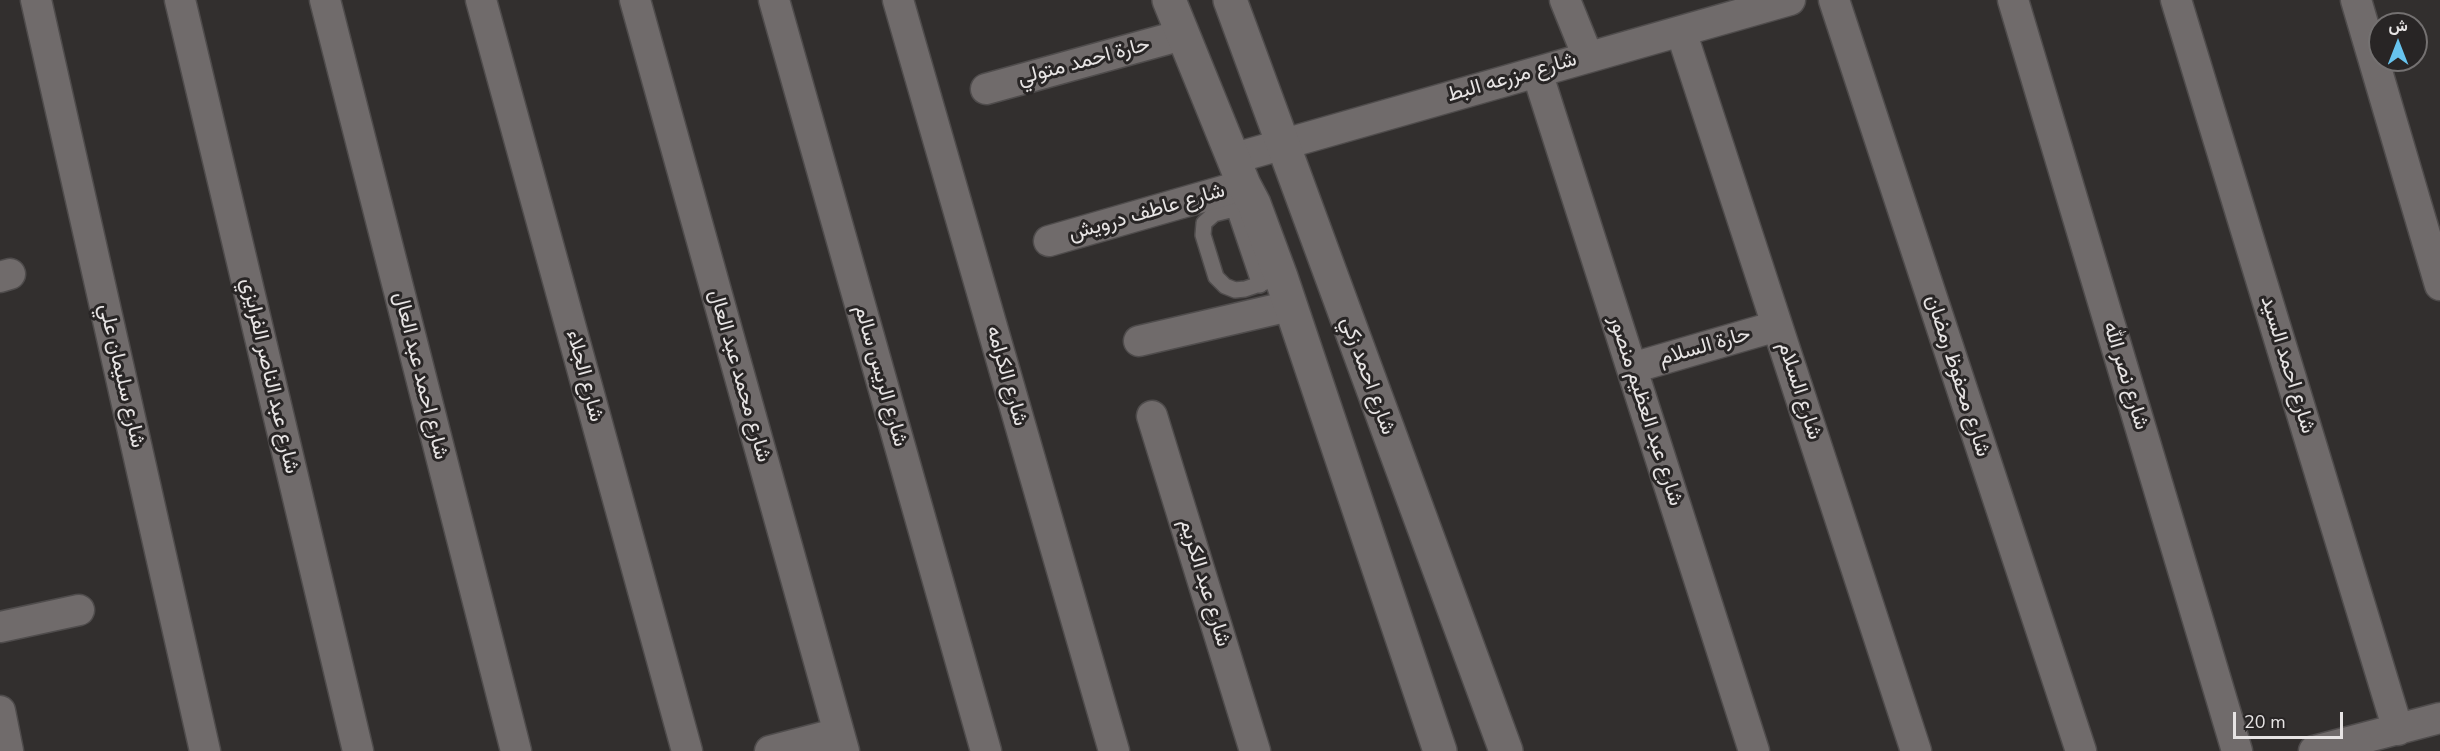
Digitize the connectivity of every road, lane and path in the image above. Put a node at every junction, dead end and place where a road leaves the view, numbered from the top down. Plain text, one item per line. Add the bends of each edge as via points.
1 (36, 0) edge
2 (180, 0) edge
3 (325, 0) edge
4 (481, 0) edge
5 (635, 0) edge
6 (774, 0) edge
7 (898, 0) edge
8 (1169, 0) edge
9 (1230, 0) edge
10 (1565, 0) edge
11 (1790, 0) edge
12 (1834, 0) edge
13 (2013, 0) edge
14 (2176, 0) edge
15 (2356, 0) edge
16 (1681, 31) junction
17 (1182, 35) junction
18 (1588, 57) junction
19 (1537, 72) junction
20 (986, 89) dead end
21 (1281, 143) junction
22 (1242, 189) junction
23 (1049, 241) dead end
24 (2440, 285) edge
25 (1277, 289) junction
26 (1777, 326) junction
27 (1138, 340) dead end
28 (1632, 369) junction
29 (1152, 416) dead end
30 (79, 610) dead end
31 (0, 627) edge
32 (0, 711) edge
33 (2440, 718) edge
34 (2398, 730) junction
35 (841, 742) edge
36 (2319, 750) edge
37 (8, 751) edge
38 (205, 751) edge
39 (357, 751) edge
40 (516, 751) edge
41 (687, 751) edge
42 (770, 751) edge
43 (986, 751) edge
44 (1114, 751) edge
45 (1256, 751) edge
46 (1440, 751) edge
47 (1506, 751) edge
48 (1754, 751) edge
49 (1916, 751) edge
50 (2081, 751) edge
51 (2237, 751) edge

1 - 38 street, شارع سليمان علي
2 - 39 street, شارع عبد الناصر الفرايزي
3 - 40 street, شارع احمد عبد العال
4 - 41 street, شارع الجلاء
5 - 35 street, شارع محمد عبد العال
6 - 43 street, شارع الريس سالم
7 - 44 street, شارع الكرامه
8 - 17 street
9 - 21 street, شارع احمد زكي
10 - 18 street
11 - 16 street, شارع مزرعه البط
12 - 50 street, شارع محفوظ رمضان
13 - 51 street, شارع نصر الله
14 - 34 street, شارع احمد السيد
15 - 24 street
16 - 18 street, شارع مزرعه البط
16 - 26 street, شارع السلام
17 - 20 street, حارة احمد متولي
17 - 22 street
18 - 19 street, شارع مزرعه البط
19 - 21 street, شارع مزرعه البط
19 - 28 street, شارع عبد العظيم منصور
21 - 22 street, شارع مزرعه البط
21 - 47 street, شارع احمد زكي
22 - 23 street, شارع عاطف درويش
22 - 25 street
22 - 25 lane via 1204,223 1203,235 1216,277 1235,290
25 - 27 street
25 - 46 street
26 - 28 street, حارة السلام
26 - 49 street, شارع السلام
28 - 48 street, شارع عبد العظيم منصور
29 - 45 street, شارع عبد الكريم
30 - 31 street
32 - 37 street
33 - 34 street
34 - 36 street
35 - 42 street

